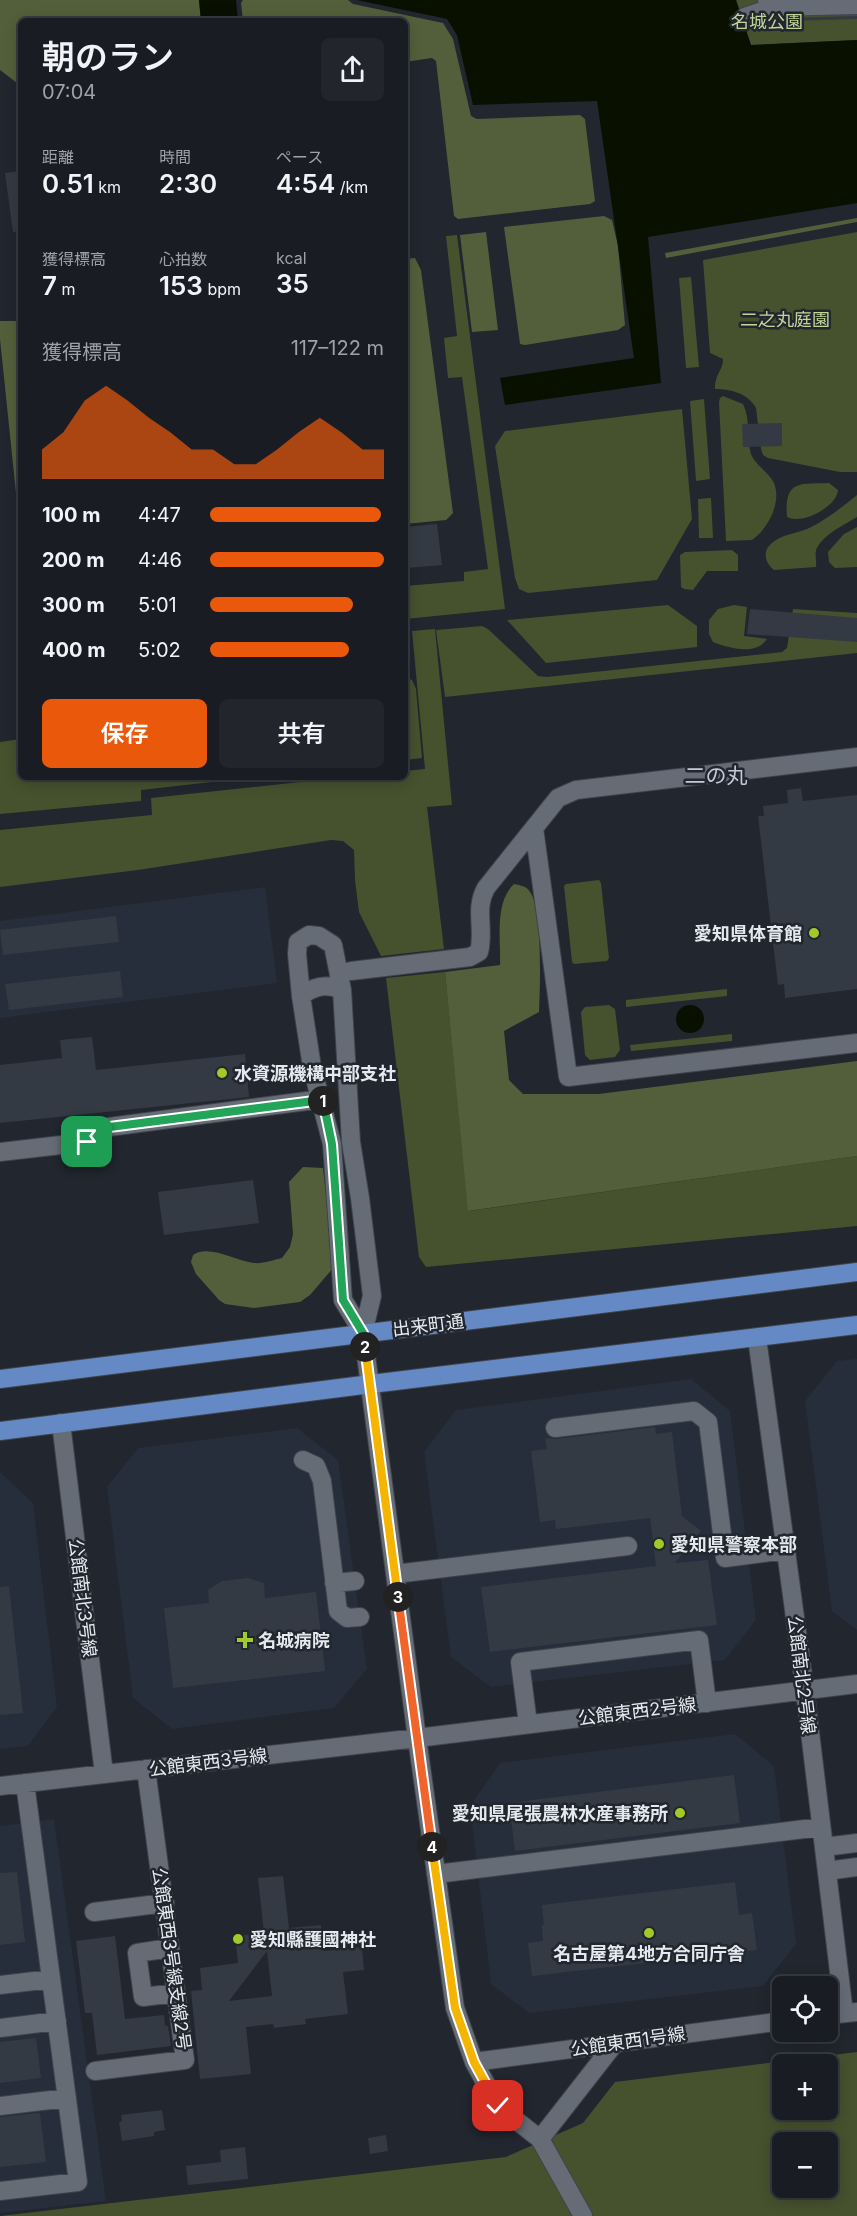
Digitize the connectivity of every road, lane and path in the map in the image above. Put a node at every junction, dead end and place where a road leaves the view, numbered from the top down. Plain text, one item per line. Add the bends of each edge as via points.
1 (840, 3) edge
2 (770, 4) edge
3 (857, 5) edge
4 (746, 17) dead end
5 (857, 758) edge
6 (534, 828) junction
7 (351, 971) dead end
8 (342, 990) junction
9 (301, 996) junction
10 (857, 1043) edge
11 (322, 1100) junction
12 (0, 1152) edge
13 (857, 1272) edge
14 (857, 1325) edge
15 (363, 1333) junction
16 (757, 1338) junction
17 (0, 1379) edge
18 (370, 1384) junction
19 (61, 1423) junction
20 (555, 1428) dead end
21 (0, 1431) edge
22 (303, 1460) dead end
23 (628, 1546) dead end
24 (785, 1551) junction
25 (395, 1574) junction
26 (355, 1581) dead end
27 (334, 1582) junction
28 (360, 1617) dead end
29 (857, 1684) edge
30 (805, 1691) junction
31 (706, 1703) junction
32 (528, 1724) junction
33 (417, 1738) junction
34 (146, 1769) junction
35 (104, 1774) junction
36 (25, 1783) junction
37 (0, 1786) edge
38 (821, 1827) junction
39 (857, 1844) edge
40 (824, 1847) junction
41 (857, 1867) edge
42 (826, 1871) junction
43 (436, 1874) junction
44 (165, 1903) junction
45 (94, 1912) dead end
46 (171, 1948) junction
47 (51, 1979) junction
48 (0, 1985) edge
49 (176, 1993) junction
50 (843, 2013) edge
51 (57, 2021) junction
52 (772, 2022) edge
53 (0, 2028) edge
54 (615, 2043) junction
55 (474, 2062) junction
56 (95, 2071) dead end
57 (67, 2098) junction
58 (0, 2106) edge
59 (540, 2139) junction
60 (0, 2191) edge
61 (583, 2216) edge

1 - 2 street
1 - 3 street
2 - 4 street
5 - 6 street via 576,790 558,798
6 - 7 street via 480,900 479,952 470,957
6 - 10 street via 568,1077
8 - 9 street via 334,986 313,987
8 - 9 street via 333,945 320,936 309,935 298,942
8 - 15 street via 351,1142 372,1296
9 - 11 street via 312,1067
11 - 12 street via 86,1130 87,1142
11 - 15 street via 332,1144 343,1300
13 - 15 main road, 出来町通
14 - 16 main road
15 - 17 main road, 出来町通
15 - 18 street
16 - 18 main road
16 - 24 street, 公館南北2号線
18 - 19 main road
18 - 25 street
19 - 21 main road
19 - 35 street, 公館南北3号線
20 - 24 street via 694,1411 708,1422 725,1558
22 - 27 street via 316,1466 322,1481
23 - 25 street
24 - 30 street, 公館南北2号線
25 - 33 street
26 - 27 street
27 - 28 street via 338,1611 347,1618
29 - 30 street, 公館東西2号線
30 - 31 street, 公館東西2号線
30 - 38 street, 公館南北2号線
31 - 32 street, 公館東西2号線
31 - 32 street via 699,1640 520,1662
32 - 33 street, 公館東西2号線
33 - 34 street, 公館東西3号線
33 - 43 street
34 - 35 street, 公館東西3号線
34 - 44 street, 公館東西3号線支線2号
35 - 36 street, 公館東西3号線
36 - 37 street, 公館東西3号線
36 - 47 street
38 - 40 street, 公館南北2号線
38 - 43 street
39 - 40 street
40 - 42 street, 公館南北2号線
41 - 42 street
42 - 50 street, 公館南北2号線
43 - 55 street via 455,2008
44 - 45 street
44 - 46 street, 公館東西3号線支線2号
46 - 49 street, 公館東西3号線支線2号
46 - 49 street via 137,1953 138,1964 142,1997
47 - 48 street
47 - 51 street
49 - 56 street, 公館東西3号線支線2号 via 185,2060
51 - 53 street
51 - 57 street
52 - 54 street, 公館東西1号線
54 - 55 street, 公館東西1号線
54 - 59 street
55 - 59 street via 498,2106
57 - 58 street
57 - 60 street via 78,2182
59 - 61 street

